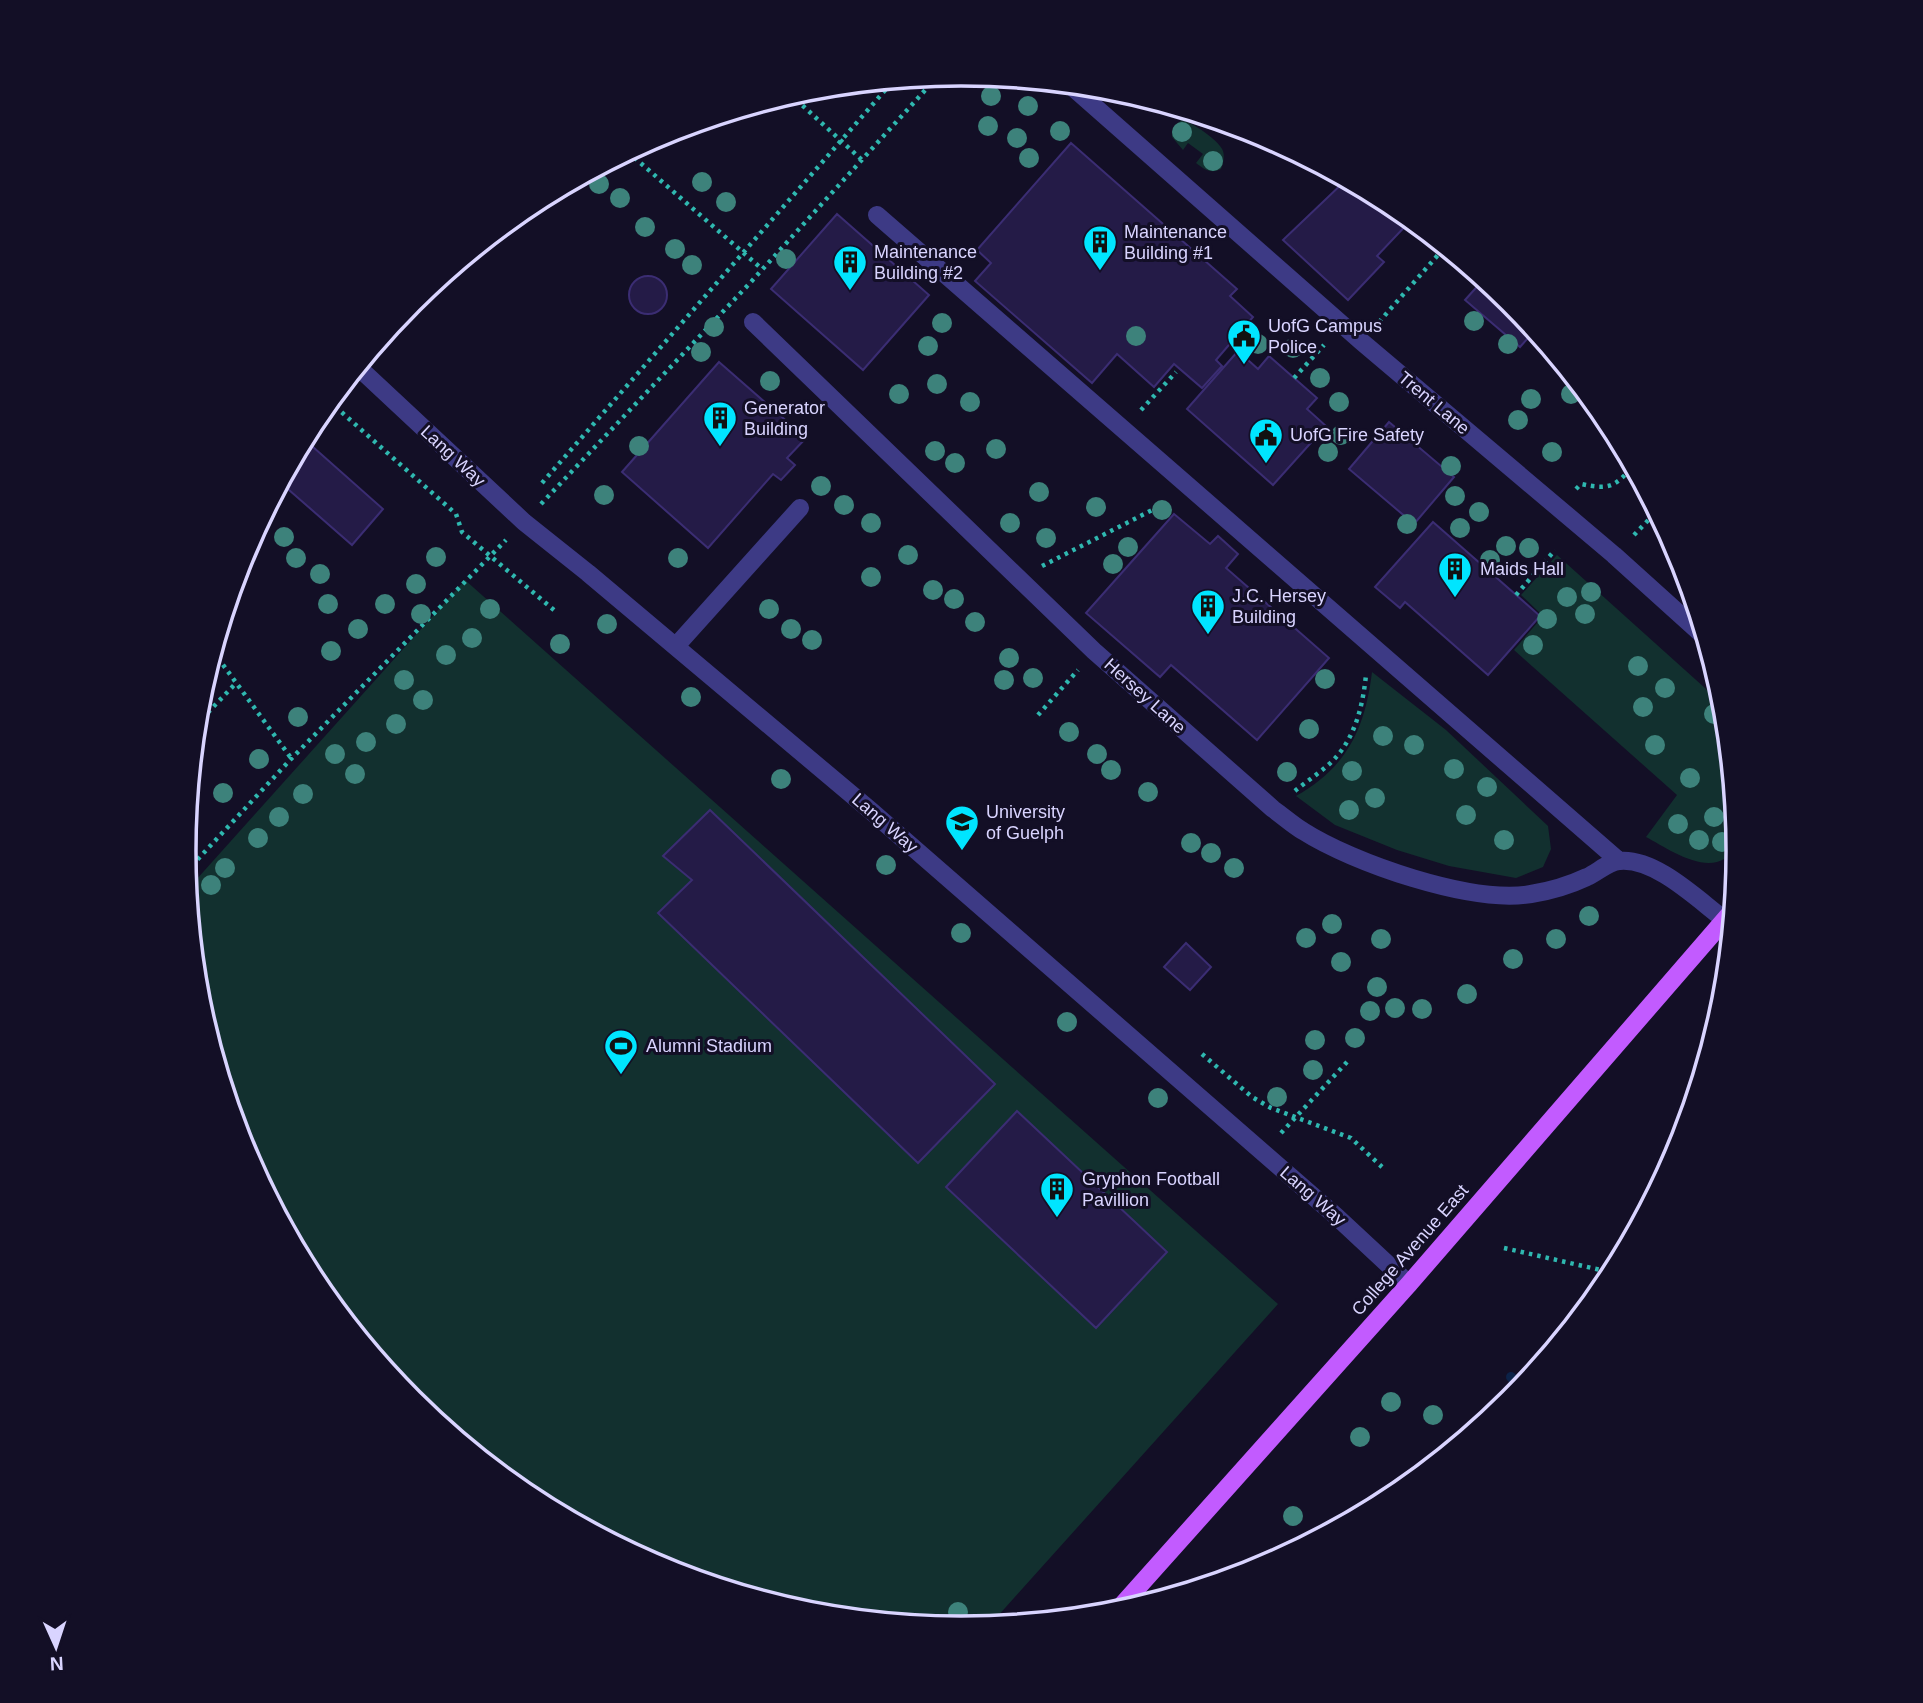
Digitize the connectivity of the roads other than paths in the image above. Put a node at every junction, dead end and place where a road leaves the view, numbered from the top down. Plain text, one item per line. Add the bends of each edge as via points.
1 (1082, 95) edge
2 (877, 215) dead end
3 (753, 322) dead end
4 (364, 373) edge
5 (800, 508) dead end
6 (1693, 627) edge
7 (676, 646) junction
8 (1618, 860) junction
9 (1725, 912) edge
10 (1724, 920) edge
11 (1409, 1284) junction
12 (1127, 1599) edge

1 - 6 street, Trent Lane
2 - 8 street
3 - 8 street, Hersey Lane via 1094,651 1304,832 1403,875 1493,894 1529,895 1588,877
4 - 7 street, Lang Way via 524,522
5 - 7 street
7 - 11 street, Lang Way via 880,818
8 - 9 street via 1653,869
10 - 11 main road, College Avenue East
11 - 12 main road, College Avenue East

